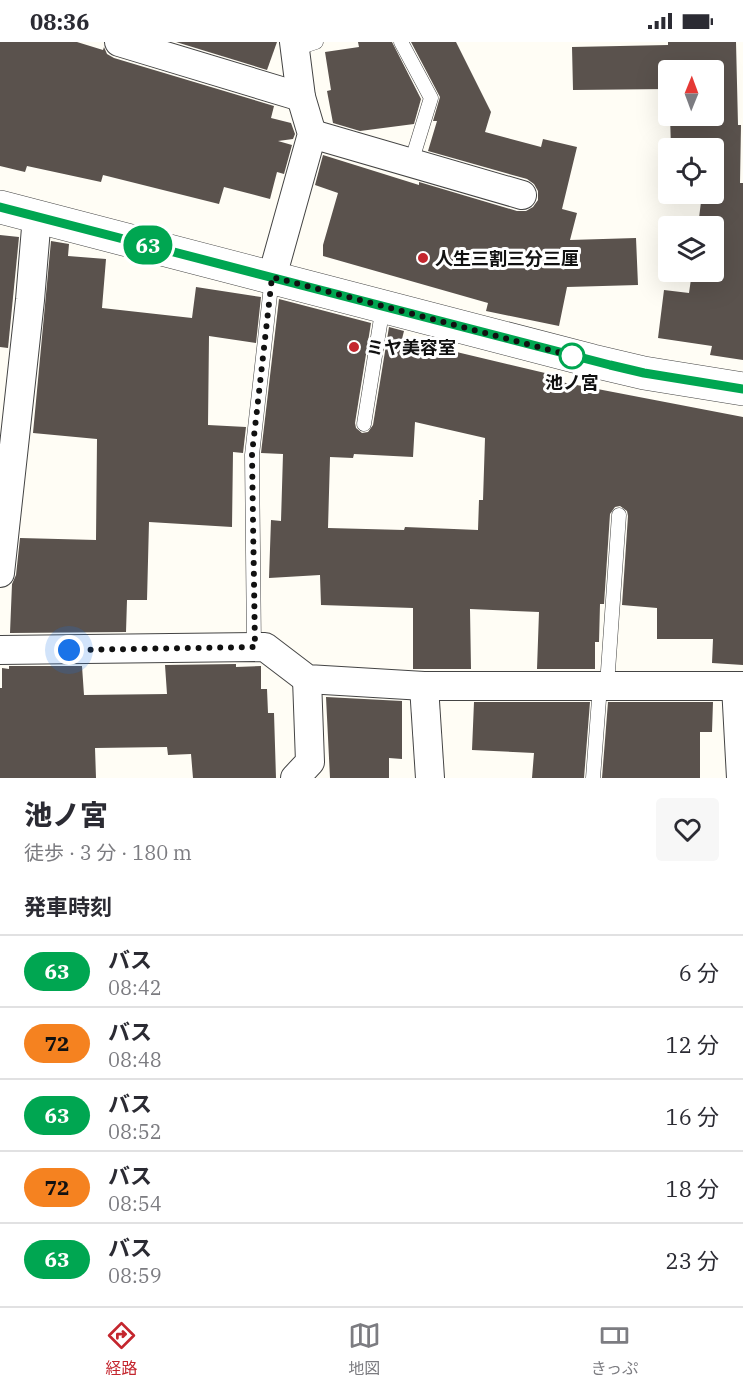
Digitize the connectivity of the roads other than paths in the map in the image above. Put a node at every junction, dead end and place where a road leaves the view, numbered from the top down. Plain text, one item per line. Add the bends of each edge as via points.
1 (119, 42) edge
2 (401, 42) edge
3 (302, 44) edge
4 (301, 97) junction
5 (312, 134) junction
6 (411, 163) junction
7 (522, 195) dead end
8 (0, 207) edge
9 (37, 216) junction
10 (272, 277) junction
11 (383, 306) junction
12 (743, 389) edge
13 (364, 424) dead end
14 (619, 515) dead end
15 (0, 573) edge
16 (255, 647) junction
17 (0, 650) edge
18 (307, 679) junction
19 (424, 686) junction
20 (603, 686) junction
21 (740, 686) edge
22 (295, 778) edge
23 (430, 778) edge
24 (593, 778) edge
25 (741, 778) edge

1 - 4 street
2 - 6 lane via 431,98
3 - 4 street
4 - 5 street
5 - 6 street
5 - 10 street
6 - 7 street
8 - 9 street
9 - 10 street
9 - 15 street
10 - 11 street
10 - 16 lane via 252,454
11 - 12 street via 644,373
11 - 13 lane
14 - 20 lane
16 - 17 street
16 - 18 street via 265,647
18 - 19 street
18 - 22 street via 309,762
19 - 20 street
19 - 23 street
20 - 21 street
20 - 24 lane
21 - 25 street

